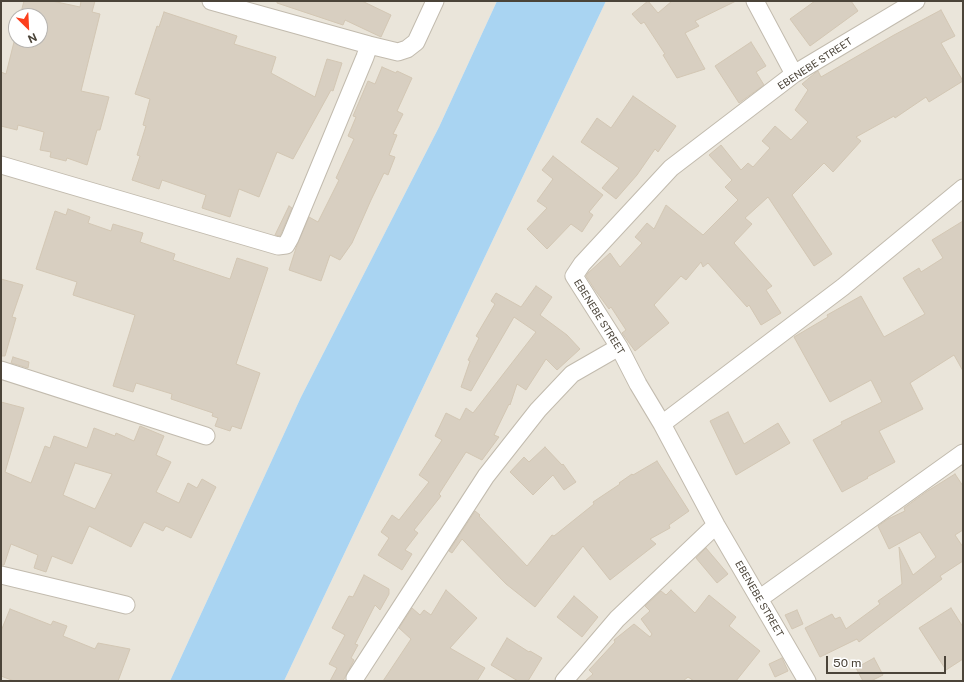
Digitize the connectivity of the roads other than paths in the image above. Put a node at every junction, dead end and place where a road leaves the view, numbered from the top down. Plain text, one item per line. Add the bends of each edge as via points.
1 (211, 1) edge
2 (435, 1) edge
3 (755, 1) edge
4 (916, 1) edge
5 (250, 6) edge
6 (369, 45) junction
7 (794, 74) junction
8 (1, 165) edge
9 (963, 188) edge
10 (618, 347) junction
11 (1, 370) edge
12 (662, 424) junction
13 (206, 436) dead end
14 (963, 453) edge
15 (716, 525) junction
16 (1, 575) edge
17 (759, 599) junction
18 (126, 605) dead end
19 (355, 678) dead end
20 (564, 681) edge
21 (807, 681) edge

1 - 5 street
2 - 6 street via 416,42 407,49 398,52
3 - 7 street
4 - 7 street, EBENEBE STREET
5 - 6 street via 349,41
6 - 8 street via 286,245 278,246
7 - 10 street, EBENEBE STREET via 671,168 582,264 574,276
9 - 12 street via 843,287
10 - 12 street, EBENEBE STREET
10 - 19 street via 572,374 538,410 486,476
11 - 13 street
12 - 15 street, EBENEBE STREET
14 - 17 street
15 - 17 street, EBENEBE STREET
15 - 20 street via 618,619
16 - 18 street
17 - 21 street, EBENEBE STREET

